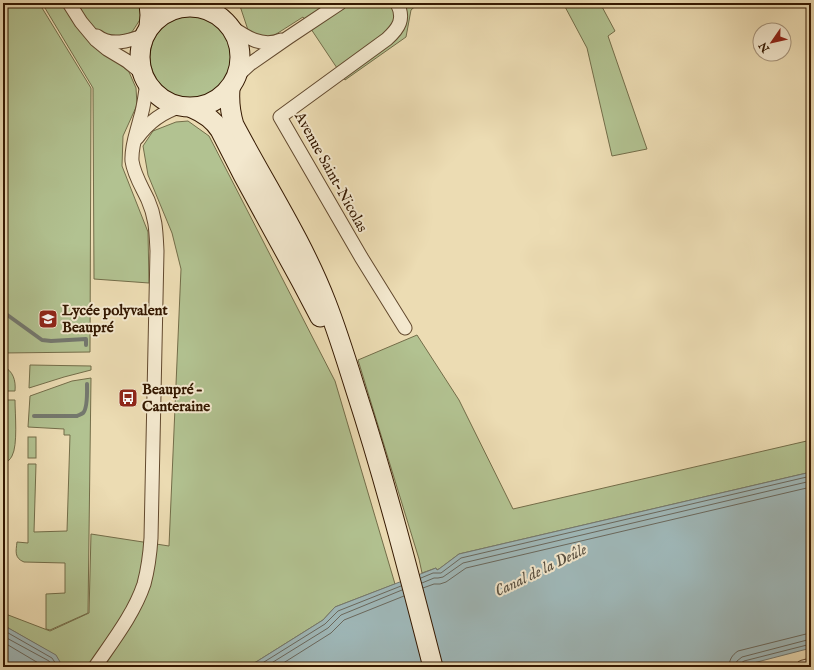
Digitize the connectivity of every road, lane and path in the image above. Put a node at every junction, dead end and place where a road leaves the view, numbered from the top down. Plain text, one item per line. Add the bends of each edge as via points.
1 (69, 3) edge
2 (148, 3) edge
3 (340, 3) edge
4 (397, 3) edge
5 (183, 5) edge
6 (230, 26) junction
7 (89, 31) junction
8 (147, 31) junction
9 (289, 37) junction
10 (145, 78) junction
11 (233, 82) junction
12 (186, 107) junction
13 (133, 143) junction
14 (405, 328) dead end
15 (372, 440) junction
16 (811, 665) edge
17 (95, 667) edge
18 (433, 667) edge
19 (803, 667) edge

1 - 7 street
2 - 8 main road via 150,15
3 - 9 street
4 - 14 street, Avenue Saint-Nicolas via 401,10 400,22 387,40 280,116
5 - 6 main road via 208,10
5 - 8 main road via 157,19
6 - 9 street via 255,41 266,43
6 - 11 main road via 240,53 240,65
7 - 8 street via 100,39 115,43 131,40
7 - 10 street via 102,46 127,61
8 - 10 main road via 140,55 140,65
9 - 11 street via 250,64
10 - 12 main road via 161,98
10 - 13 street via 144,104
11 - 12 main road via 222,96 213,102 203,106
11 - 15 main road via 229,102 234,125 290,226 326,302
12 - 13 street via 173,109 156,118
12 - 15 main road via 208,116 224,137 316,309
13 - 17 street via 134,169 148,199 157,234 151,538 147,571 139,596
15 - 18 main road
16 - 19 street

